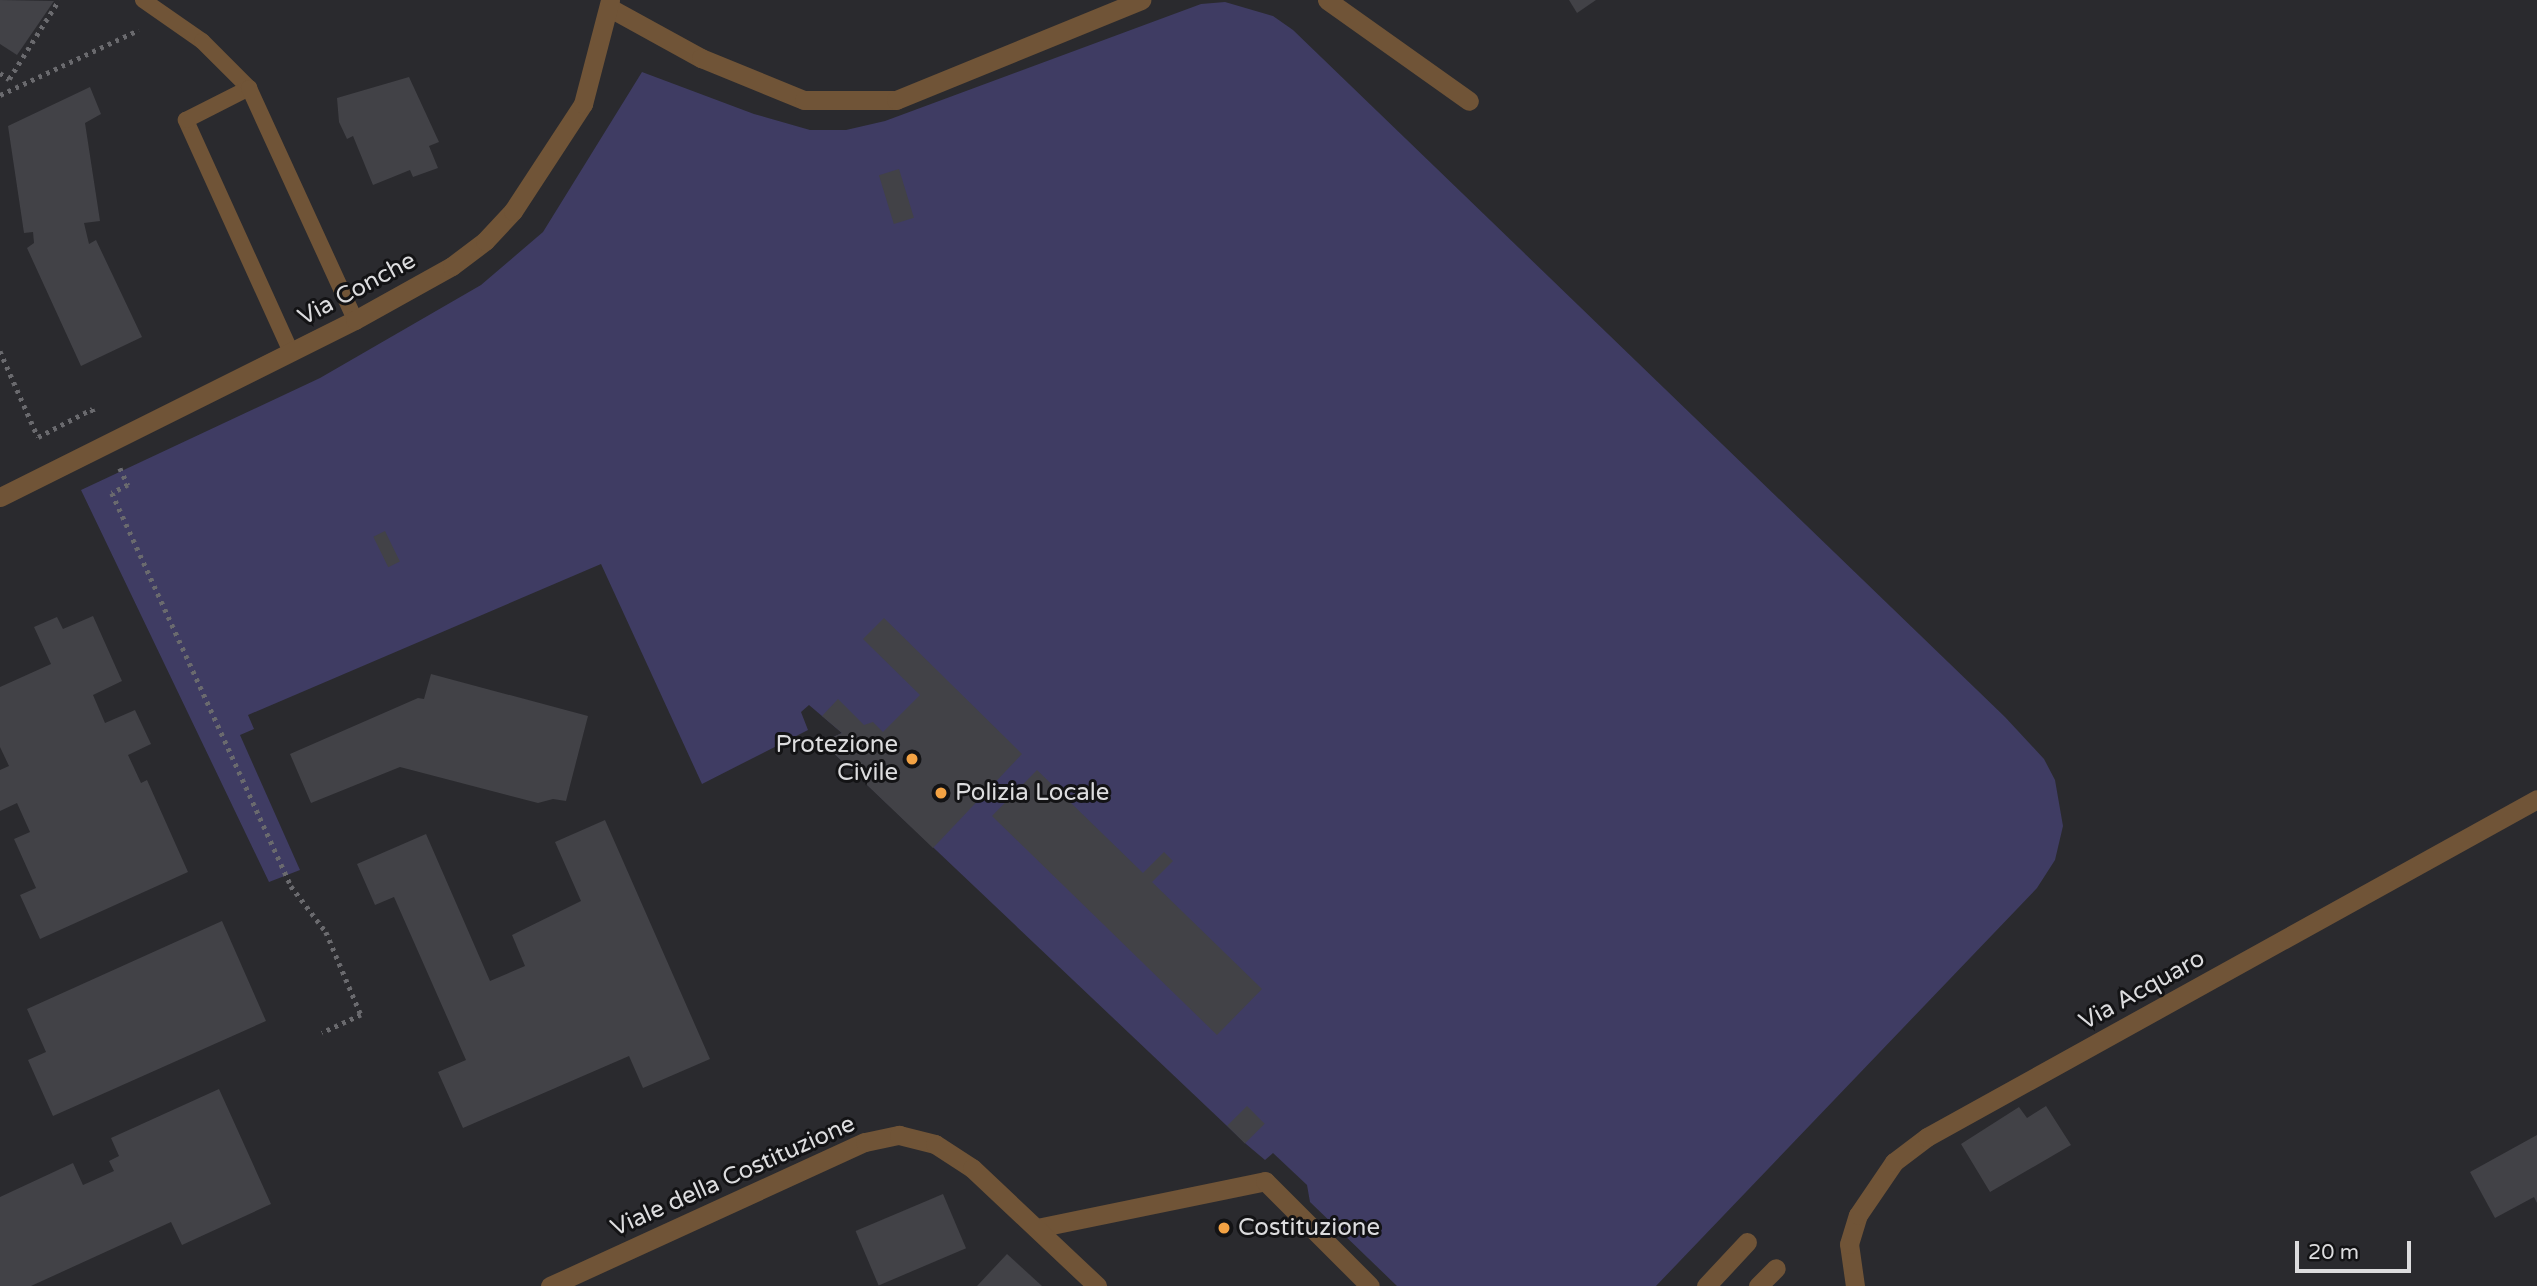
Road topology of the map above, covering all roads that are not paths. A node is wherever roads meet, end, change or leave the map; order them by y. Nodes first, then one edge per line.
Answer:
1 (143, 0) edge
2 (1141, 0) edge
3 (1326, 0) edge
4 (610, 4) edge
5 (249, 88) junction
6 (1469, 101) dead end
7 (355, 320) junction
8 (291, 352) junction
9 (0, 497) edge
10 (2537, 799) edge
11 (1037, 1228) junction
12 (1747, 1242) dead end
13 (1776, 1268) dead end
14 (550, 1286) edge
15 (1097, 1286) edge
16 (1370, 1286) edge
17 (1706, 1286) edge
18 (1758, 1286) edge
19 (1855, 1286) edge

1 - 5 lane
2 - 4 street
3 - 6 street
4 - 7 street, Via Conche
5 - 7 lane
5 - 8 lane
7 - 8 street, Via Conche
8 - 9 street, Via Conche
10 - 19 street, Via Acquaro
11 - 14 street, Viale della Costituzione
11 - 15 street, Viale della Costituzione
11 - 16 street
12 - 17 street
13 - 18 street

